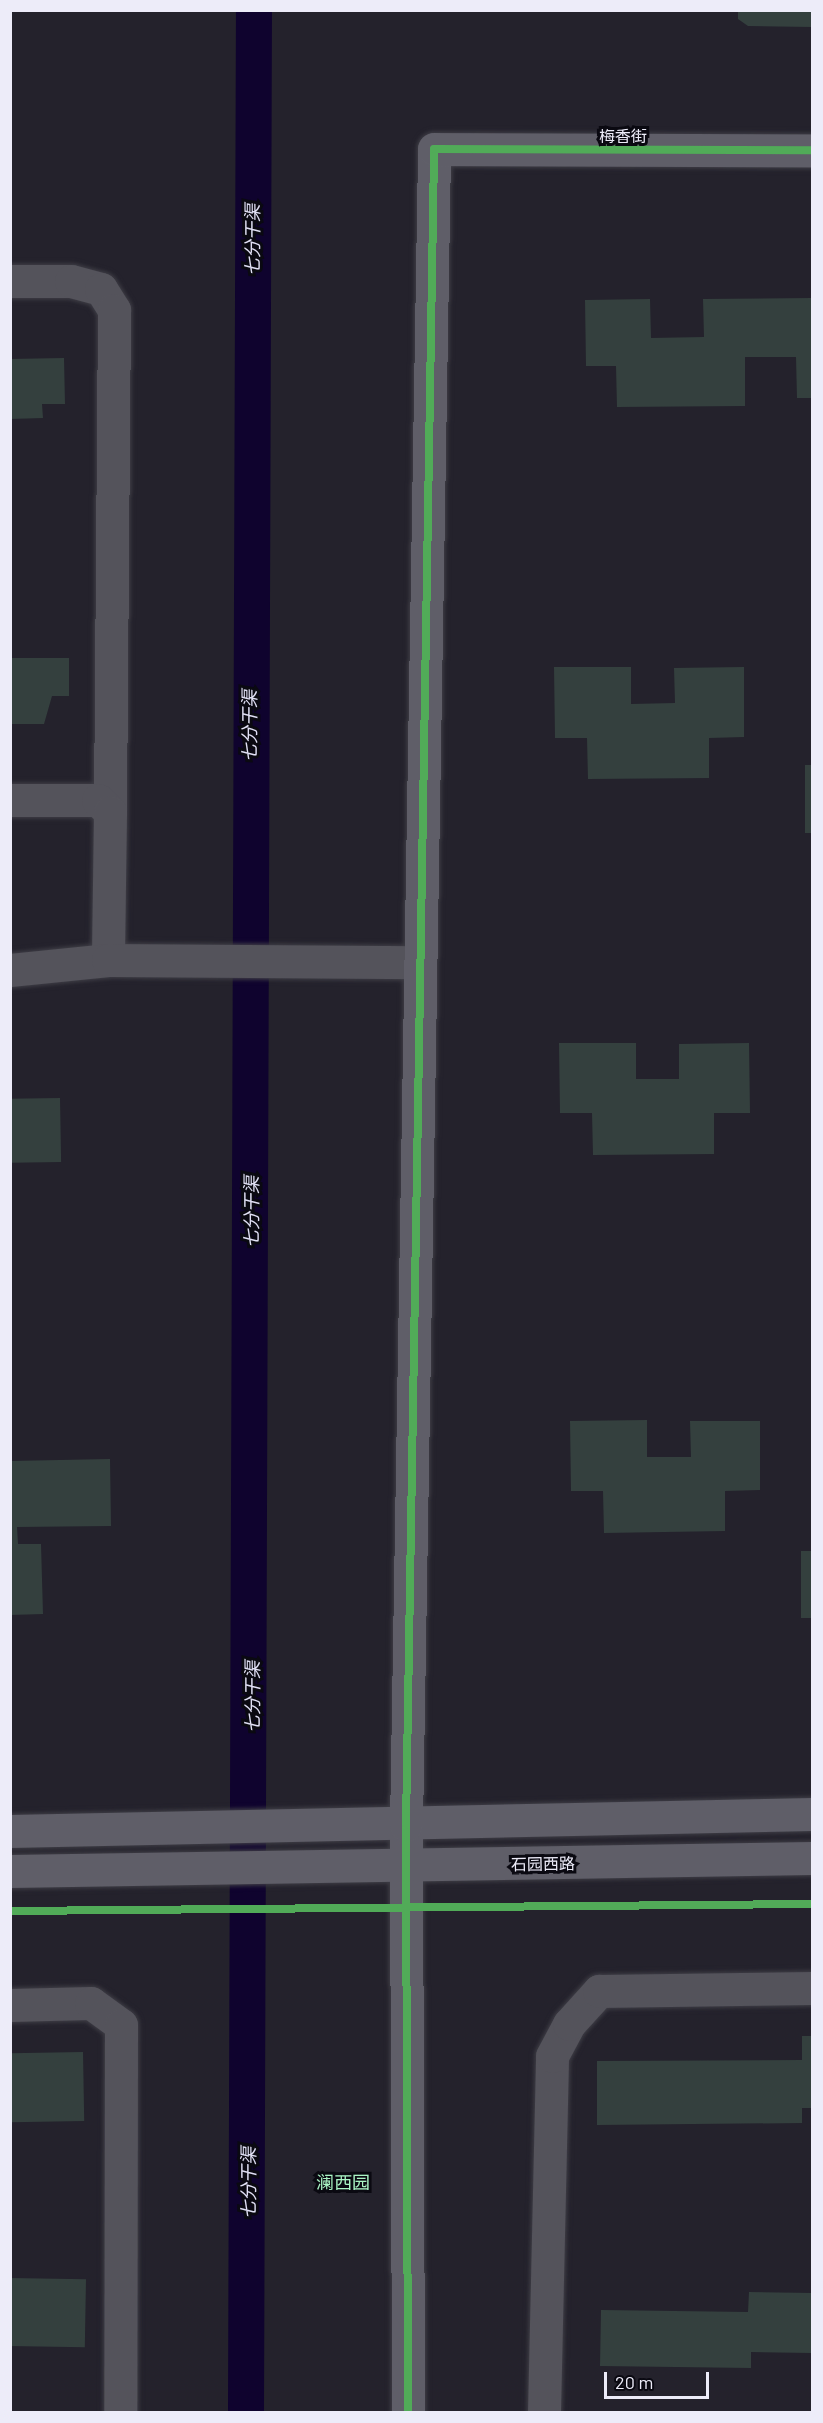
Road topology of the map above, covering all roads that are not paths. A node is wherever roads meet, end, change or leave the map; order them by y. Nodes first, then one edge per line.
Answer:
1 (813, 150) edge
2 (10, 281) edge
3 (10, 800) edge
4 (110, 812) junction
5 (108, 960) junction
6 (420, 962) junction
7 (10, 970) edge
8 (813, 1814) edge
9 (406, 1825) junction
10 (10, 1831) edge
11 (813, 1858) edge
12 (408, 1868) junction
13 (10, 1871) edge
14 (813, 1988) edge
15 (10, 2005) edge
16 (120, 2412) edge
17 (408, 2412) edge
18 (544, 2412) edge

1 - 6 street, 梅香街
2 - 4 street
3 - 4 street
4 - 5 street
5 - 6 street
5 - 7 street
6 - 9 street
8 - 9 street
9 - 10 street
9 - 12 street
11 - 12 street, 石园西路
12 - 13 street, 石园西路
12 - 17 street
14 - 18 street
15 - 16 street

